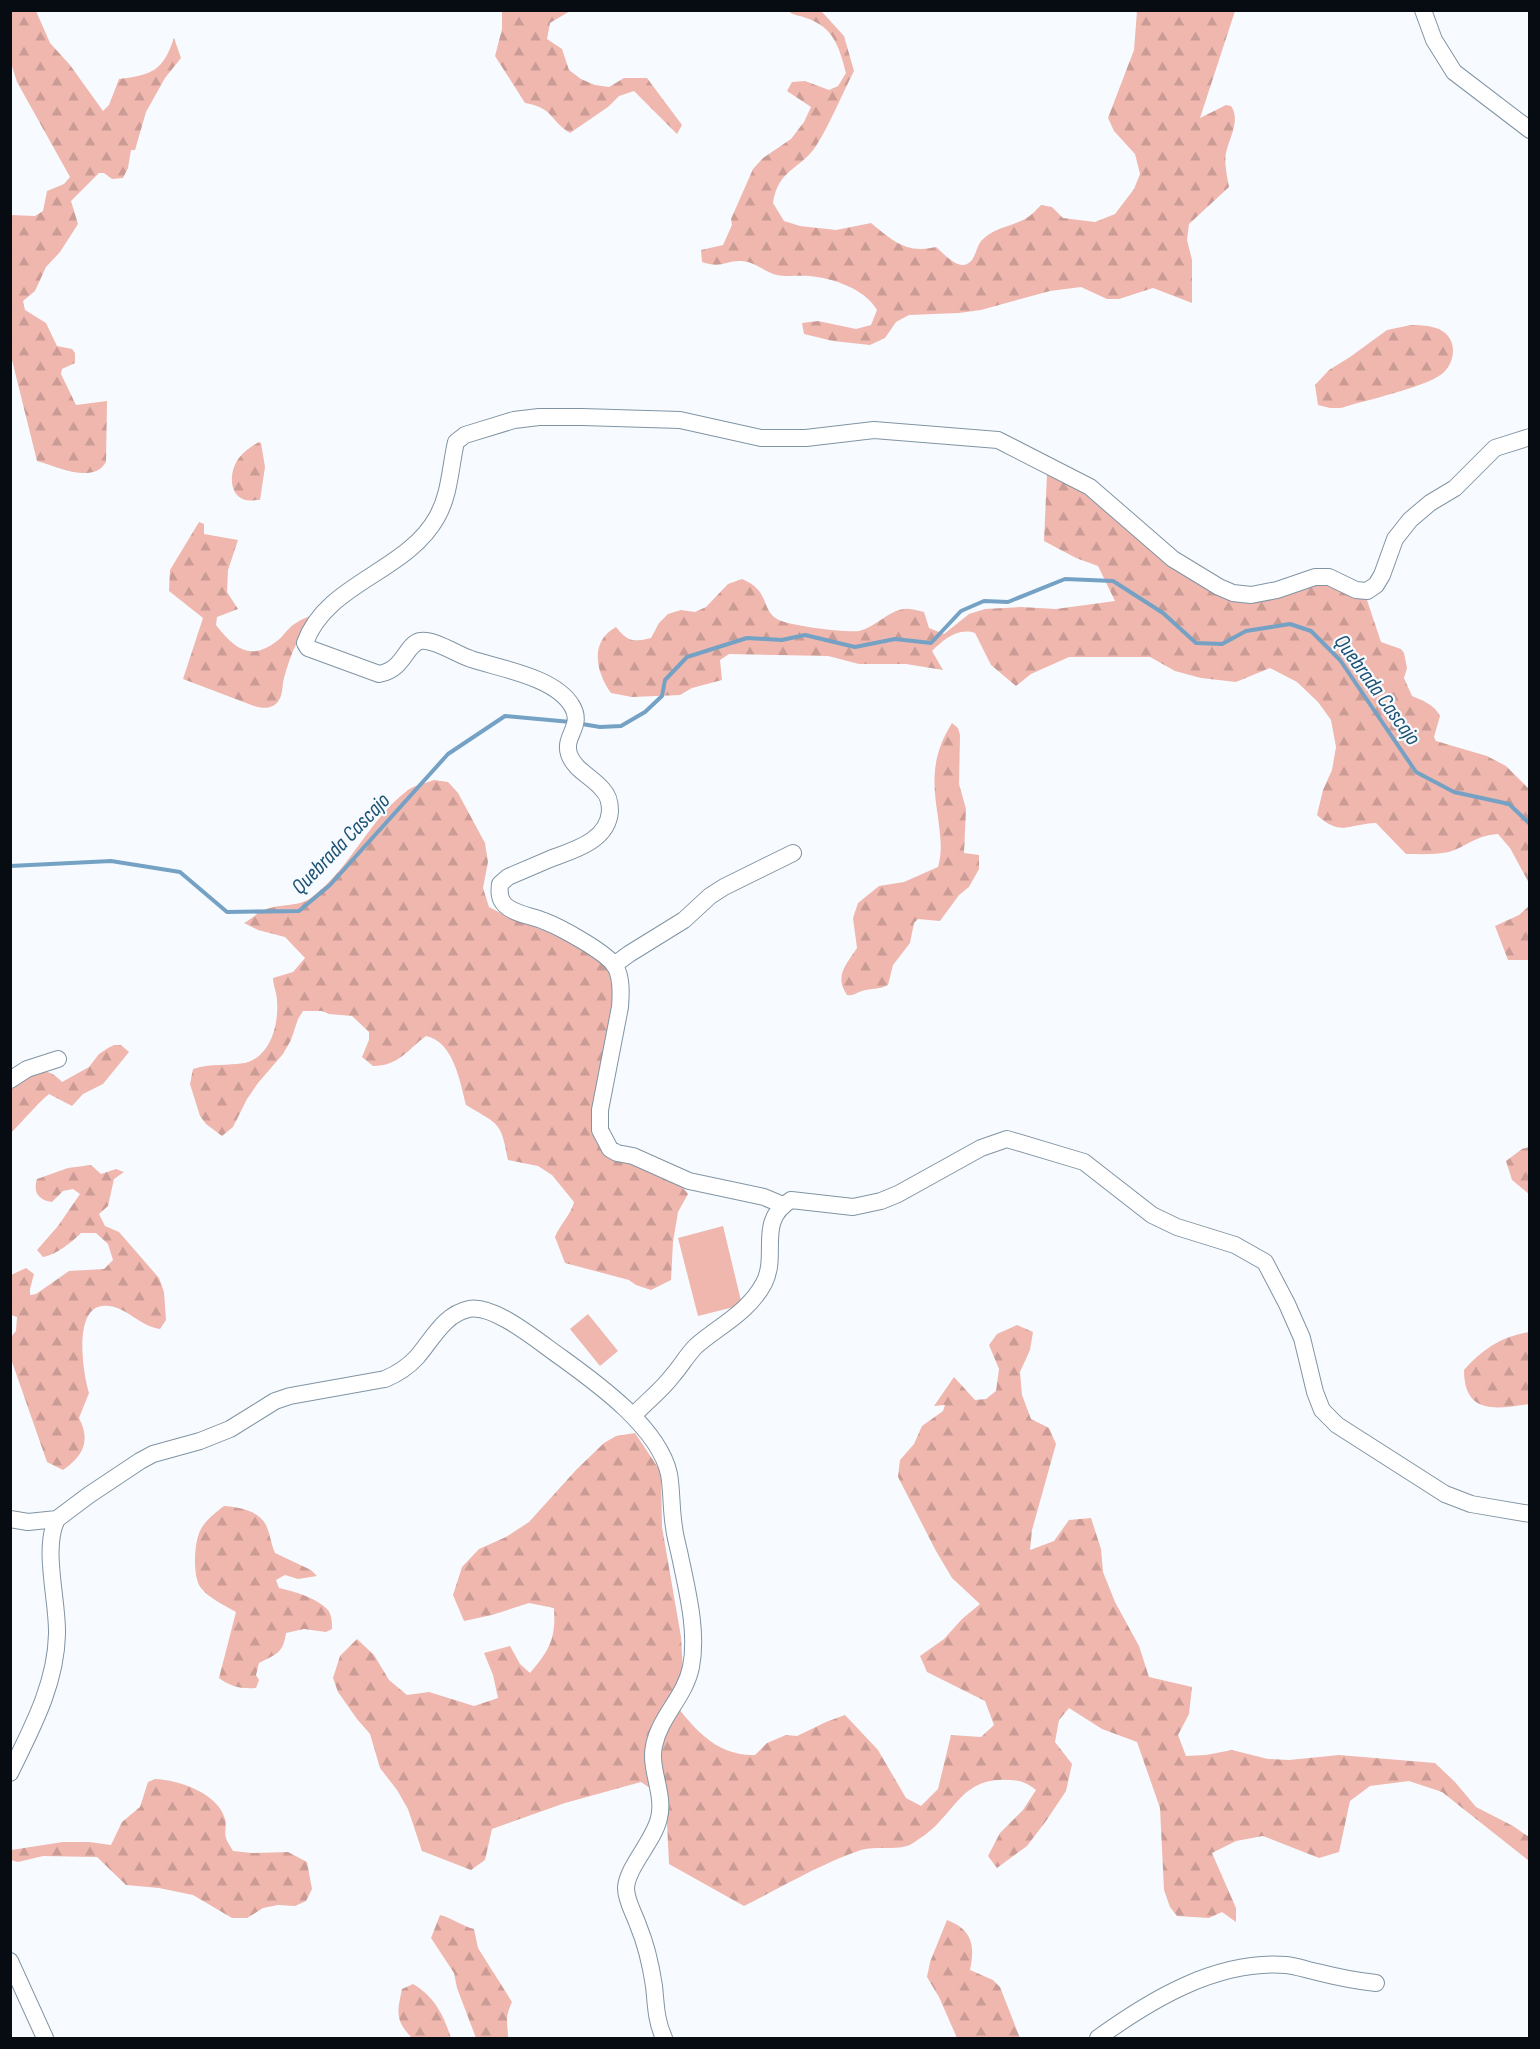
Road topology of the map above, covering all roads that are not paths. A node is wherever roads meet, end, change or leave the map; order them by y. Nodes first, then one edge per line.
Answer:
1 (1424, 10) edge
2 (1530, 130) edge
3 (1530, 437) edge
4 (793, 853) dead end
5 (615, 965) junction
6 (58, 1059) dead end
7 (10, 1080) edge
8 (783, 1205) junction
9 (634, 1414) junction
10 (1530, 1514) edge
11 (10, 1519) edge
12 (57, 1519) junction
13 (10, 1773) edge
14 (10, 1961) edge
15 (1376, 1983) dead end
16 (45, 2038) edge
17 (664, 2038) edge
18 (1098, 2038) edge

1 - 2 street
3 - 5 street
4 - 5 street
5 - 8 street
6 - 7 street
8 - 9 street
8 - 10 street
9 - 12 street
9 - 17 street
11 - 12 street
12 - 13 street
14 - 16 street
15 - 18 street

